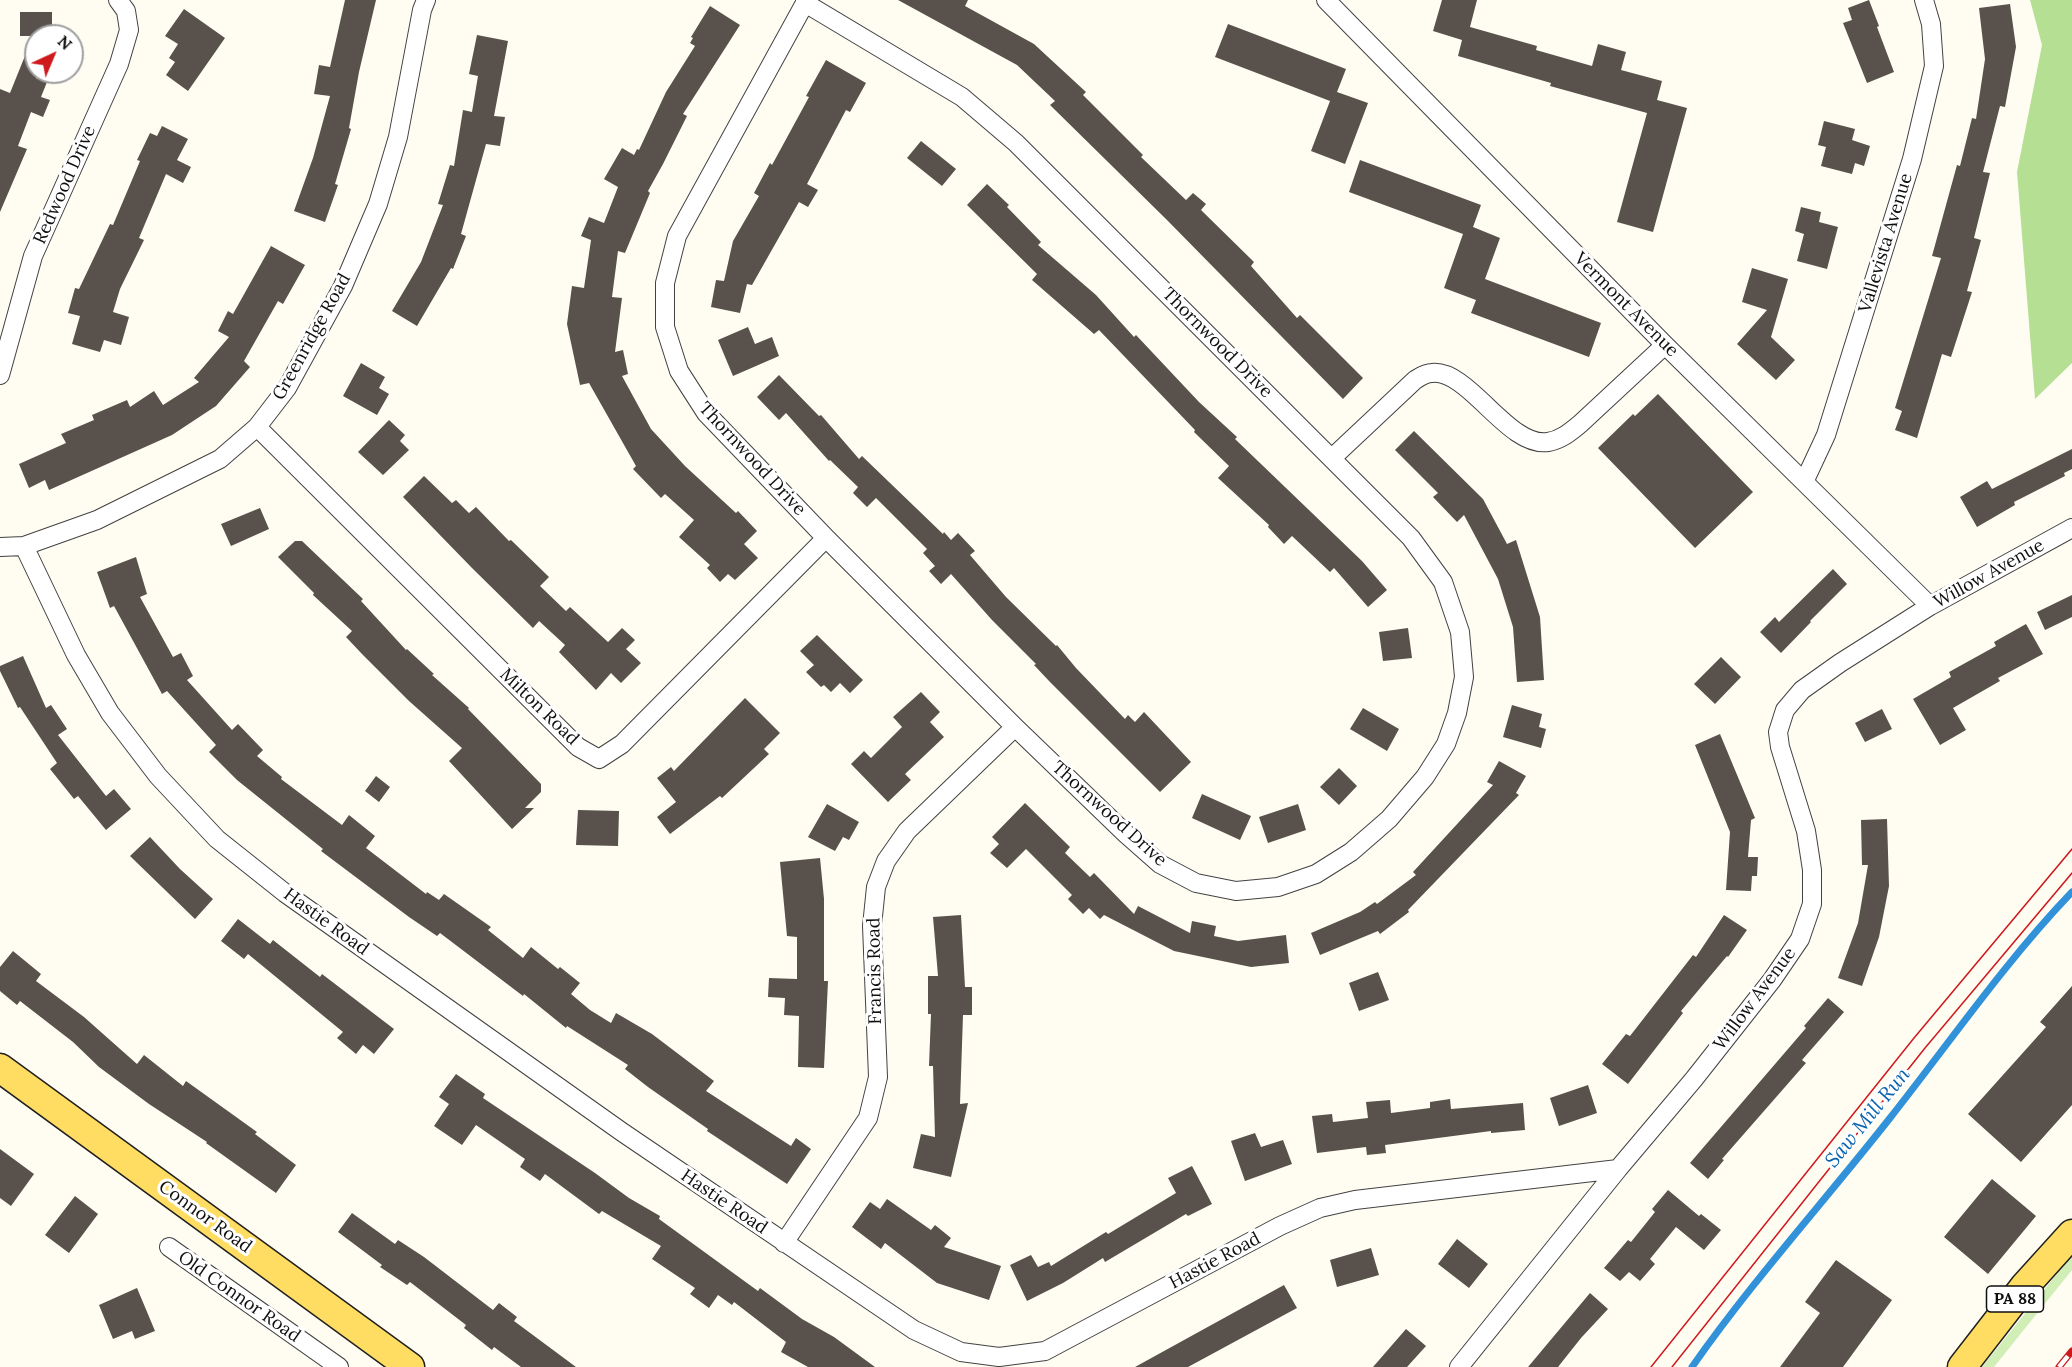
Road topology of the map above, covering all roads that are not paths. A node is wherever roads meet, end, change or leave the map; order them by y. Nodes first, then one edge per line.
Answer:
1 (118, 0) edge
2 (426, 0) edge
3 (1326, 0) edge
4 (1924, 0) edge
5 (805, 2) edge
6 (1665, 345) junction
7 (0, 375) edge
8 (257, 428) junction
9 (1332, 458) junction
10 (1805, 480) junction
11 (2072, 528) edge
12 (826, 538) junction
13 (24, 546) junction
14 (0, 547) edge
15 (1930, 606) junction
16 (1015, 727) junction
17 (0, 1068) edge
18 (1618, 1169) junction
19 (2072, 1234) edge
20 (784, 1243) junction
21 (169, 1247) dead end
22 (339, 1367) edge
23 (410, 1367) edge
24 (1459, 1367) edge
25 (1962, 1367) edge

1 - 7 street, Redwood Drive
2 - 8 street, Greenridge Road
3 - 6 street, Vermont Avenue
4 - 10 street, Vallevista Avenue
5 - 9 street, Thornwood Drive
5 - 12 street, Thornwood Drive
6 - 9 street
6 - 10 street, Vermont Avenue
8 - 12 street, Milton Road
8 - 13 street, Greenridge Road
9 - 16 street, Thornwood Drive
10 - 15 street, Vermont Avenue
11 - 15 street, Willow Avenue
12 - 16 street, Thornwood Drive
13 - 14 street, Greenridge Road
13 - 20 street, Hastie Road
15 - 18 street, Willow Avenue
16 - 20 street, Francis Road
17 - 23 main road, Connor Road
18 - 20 street, Hastie Road
18 - 24 street, Willow Avenue
19 - 25 main road, PA 88
21 - 22 street, Old Connor Road

